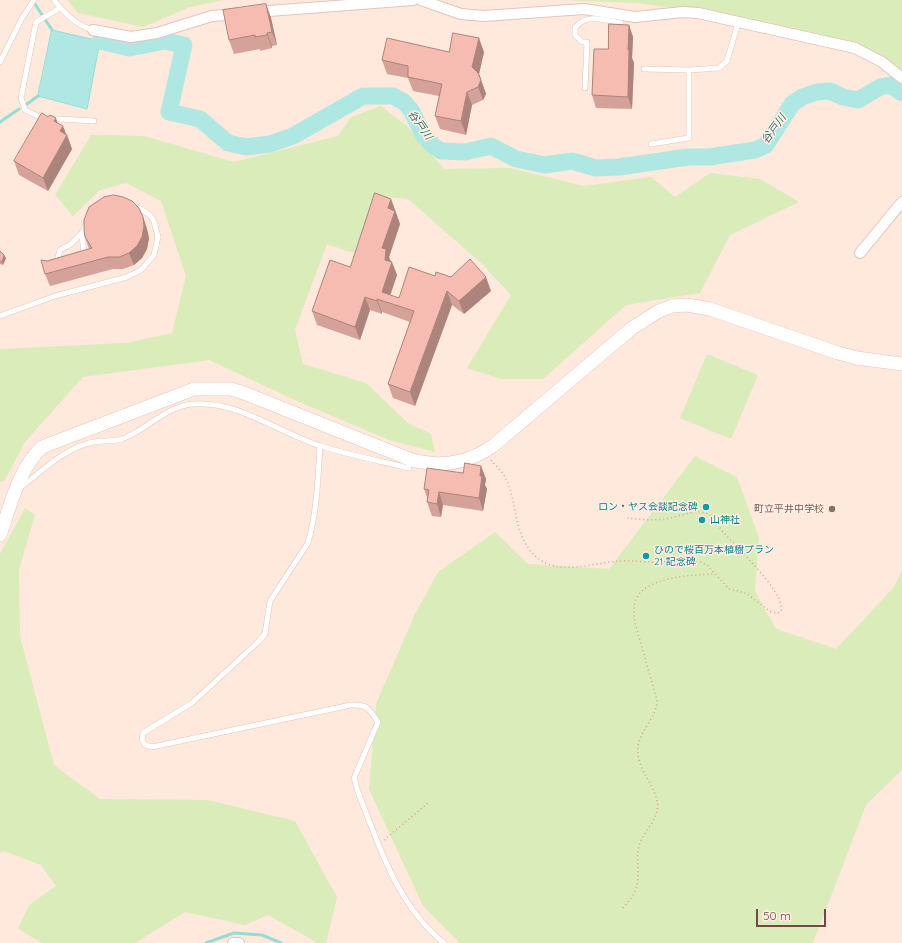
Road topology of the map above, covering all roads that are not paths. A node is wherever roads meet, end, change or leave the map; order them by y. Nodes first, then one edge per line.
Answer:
1 (34, 0) edge
2 (54, 0) edge
3 (413, 0) edge
4 (421, 0) edge
5 (60, 8) junction
6 (635, 17) junction
7 (621, 23) joint
8 (738, 24) junction
9 (93, 30) joint
10 (0, 62) edge
11 (644, 69) dead end
12 (689, 70) junction
13 (902, 78) edge
14 (585, 88) dead end
15 (94, 121) dead end
16 (651, 144) dead end
17 (122, 202) edge
18 (902, 202) edge
19 (89, 218) edge
20 (82, 233) junction
21 (860, 254) dead end
22 (78, 259) edge
23 (65, 263) edge
24 (0, 316) edge
25 (902, 364) edge
26 (320, 446) junction
27 (409, 468) dead end
28 (16, 490) junction
29 (0, 535) edge
30 (233, 943) edge
31 (239, 943) edge
32 (444, 943) edge

1 - 10 lane
2 - 5 lane
3 - 9 street
4 - 6 street
5 - 9 lane
5 - 15 lane
6 - 7 street
6 - 8 street
7 - 14 lane
8 - 12 lane
8 - 13 street
11 - 12 lane
12 - 16 lane
17 - 24 lane
18 - 21 street
19 - 20 lane
20 - 22 lane
20 - 23 lane
25 - 28 street
26 - 27 lane
26 - 28 lane
26 - 32 lane
28 - 29 street
30 - 31 street

